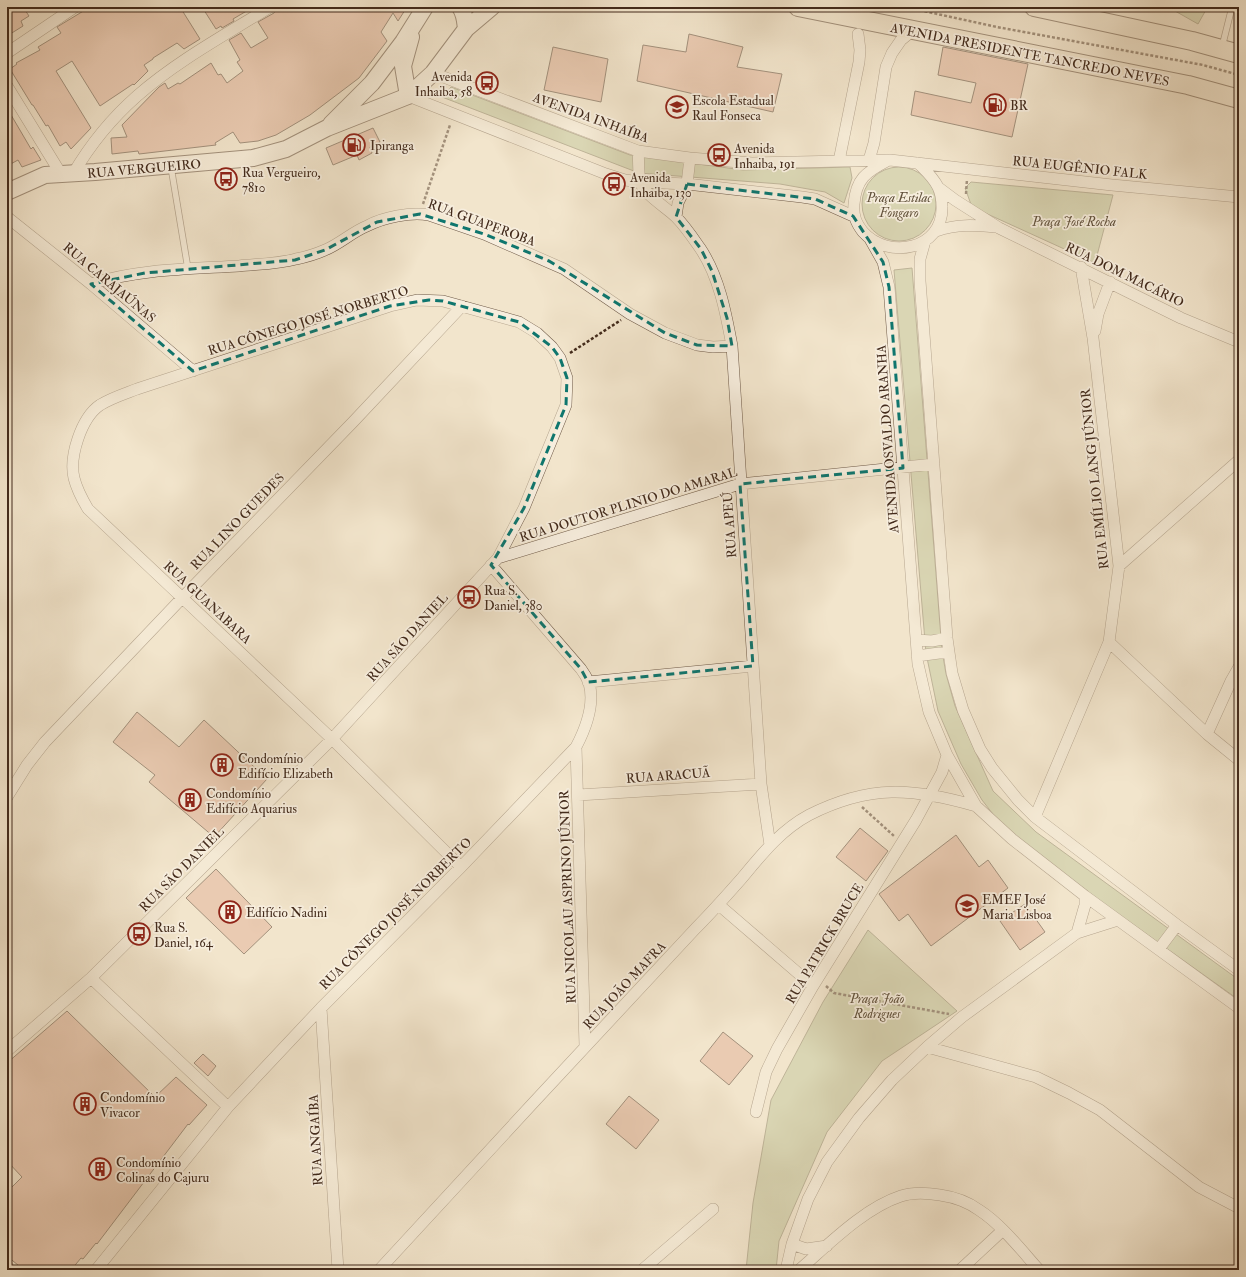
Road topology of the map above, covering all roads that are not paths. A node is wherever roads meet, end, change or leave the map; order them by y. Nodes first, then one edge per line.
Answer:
1 (76, 7) edge
2 (270, 7) edge
3 (460, 7) edge
4 (492, 7) edge
5 (798, 7) edge
6 (1034, 7) edge
7 (1232, 7) edge
8 (421, 12) edge
9 (466, 29) junction
10 (912, 31) junction
11 (858, 34) dead end
12 (1221, 49) junction
13 (7, 53) edge
14 (1239, 54) edge
15 (433, 73) junction
16 (7, 86) edge
17 (408, 96) junction
18 (1239, 99) edge
19 (327, 128) junction
20 (638, 150) junction
21 (690, 158) junction
22 (869, 160) junction
23 (890, 160) junction
24 (839, 161) junction
25 (918, 163) junction
26 (170, 166) junction
27 (67, 174) junction
28 (640, 182) junction
29 (687, 184) junction
30 (939, 188) junction
31 (7, 192) edge
32 (1239, 197) edge
33 (853, 216) junction
34 (7, 217) edge
35 (676, 217) junction
36 (999, 228) junction
37 (936, 231) junction
38 (870, 239) junction
39 (925, 241) junction
40 (1081, 267) junction
41 (188, 270) junction
42 (1110, 282) junction
43 (91, 284) junction
44 (462, 306) junction
45 (1093, 338) junction
46 (1239, 342) edge
47 (732, 346) junction
48 (193, 371) junction
49 (1239, 460) edge
50 (934, 464) junction
51 (903, 468) junction
52 (740, 484) junction
53 (495, 561) junction
54 (1119, 566) junction
55 (183, 597) junction
56 (947, 638) junction
57 (916, 640) junction
58 (1109, 642) junction
59 (949, 653) junction
60 (918, 656) junction
61 (753, 666) junction
62 (1239, 668) edge
63 (588, 682) junction
64 (1208, 734) junction
65 (332, 739) junction
66 (576, 747) junction
67 (947, 755) junction
68 (1239, 760) edge
69 (761, 784) junction
70 (929, 794) junction
71 (578, 795) junction
72 (7, 797) edge
73 (976, 806) junction
74 (1035, 817) junction
75 (770, 845) junction
76 (461, 867) junction
77 (1085, 896) junction
78 (719, 905) junction
79 (1118, 920) junction
80 (1177, 925) junction
81 (1076, 933) junction
82 (1159, 949) junction
83 (1239, 970) edge
84 (91, 978) junction
85 (816, 983) junction
86 (321, 1008) junction
87 (1239, 1008) edge
88 (585, 1046) junction
89 (927, 1046) junction
90 (7, 1051) edge
91 (228, 1107) junction
92 (756, 1112) dead end
93 (1239, 1208) edge
94 (713, 1209) dead end
95 (1002, 1230) junction
96 (792, 1244) junction
97 (827, 1246) junction
98 (96, 1270) edge
99 (338, 1270) edge
100 (379, 1270) edge
101 (642, 1270) edge
102 (786, 1270) edge
103 (799, 1270) edge
104 (960, 1270) edge
105 (1039, 1270) edge

1 - 13 street
2 - 27 street
3 - 9 main road
4 - 9 main road, RUA VERGUEIRO
5 - 10 highway, AVENIDA PRESIDENTE TANCREDO NEVES
6 - 12 highway
7 - 12 lane
8 - 17 main road
8 - 19 main road, RUA VERGUEIRO
9 - 15 main road, RUA VERGUEIRO
10 - 18 highway, AVENIDA PRESIDENTE TANCREDO NEVES
10 - 22 street
11 - 24 street
12 - 14 highway
15 - 17 main road, RUA VERGUEIRO
15 - 20 street, AVENIDA INHAÍBA
16 - 27 street
17 - 19 main road, RUA VERGUEIRO
17 - 28 street
19 - 26 main road, RUA VERGUEIRO
20 - 21 street, AVENIDA INHAÍBA
20 - 28 street
21 - 24 street, AVENIDA INHAÍBA
21 - 29 street
22 - 23 street, AVENIDA INHAÍBA
22 - 24 street, AVENIDA INHAÍBA
23 - 25 street
23 - 33 street
25 - 30 street
25 - 32 street, RUA EUGÊNIO FALK
26 - 27 main road, RUA VERGUEIRO
26 - 41 lane
27 - 31 main road, RUA VERGUEIRO
28 - 29 street
28 - 35 street, RUA APEÚ
29 - 33 street
29 - 35 street
30 - 36 street, RUA DOM MACÁRIO
30 - 37 street
33 - 38 street
34 - 43 street, RUA CARAJAÚNAS
35 - 47 street, RUA APEÚ
36 - 37 street, RUA DOM MACÁRIO
36 - 40 street, RUA DOM MACÁRIO
37 - 39 street
38 - 39 street
38 - 51 street, AVENIDA OSVALDO ARANHA
39 - 50 street
40 - 42 street, RUA DOM MACÁRIO
40 - 45 street, RUA EMÍLIO LANG JÚNIOR
41 - 43 street, RUA GUAPEROBA
41 - 47 street, RUA GUAPEROBA
42 - 45 street, RUA EMÍLIO LANG JÚNIOR
42 - 46 street, RUA DOM MACÁRIO
43 - 48 street, RUA CARAJAÚNAS
44 - 48 street, RUA CÔNEGO JOSÉ NORBERTO
44 - 53 street, RUA CÔNEGO JOSÉ NORBERTO
44 - 55 street, RUA LINO GUEDES
45 - 54 street, RUA EMÍLIO LANG JÚNIOR
47 - 52 street, RUA APEÚ
48 - 55 street, RUA GUANABARA
49 - 54 street
50 - 51 street, RUA DOUTOR PLINIO DO AMARAL
50 - 56 street
51 - 52 street, RUA DOUTOR PLINIO DO AMARAL
51 - 57 street, AVENIDA OSVALDO ARANHA
52 - 53 street, RUA DOUTOR PLINIO DO AMARAL
52 - 61 street, RUA APEÚ
53 - 63 street, RUA CÔNEGO JOSÉ NORBERTO
53 - 65 street, RUA SÃO DANIEL
54 - 58 street, RUA EMÍLIO LANG JÚNIOR
55 - 65 street, RUA GUANABARA
55 - 72 street, RUA LINO GUEDES
56 - 57 street
56 - 59 street
57 - 60 street, AVENIDA OSVALDO ARANHA
58 - 64 street
58 - 74 street, RUA EMÍLIO LANG JÚNIOR
59 - 60 street
59 - 74 street
60 - 67 street, AVENIDA OSVALDO ARANHA
61 - 63 street
61 - 69 street, RUA APEÚ
62 - 64 street
63 - 66 street, RUA CÔNEGO JOSÉ NORBERTO
64 - 68 street
65 - 76 street, RUA GUANABARA
65 - 84 street, RUA SÃO DANIEL
66 - 71 street, RUA NICOLAU ASPRINO JÚNIOR
66 - 76 street, RUA CÔNEGO JOSÉ NORBERTO
67 - 70 street
67 - 73 street, AVENIDA OSVALDO ARANHA
69 - 71 street, RUA ARACUÃ
69 - 75 street, RUA APEÚ
70 - 73 street, RUA JOÃO MAFRA
70 - 75 street, RUA JOÃO MAFRA
70 - 85 street, RUA PATRICK BRUCE
71 - 88 street, RUA NICOLAU ASPRINO JÚNIOR
73 - 77 street
74 - 80 street
75 - 78 street, RUA JOÃO MAFRA
76 - 86 street, RUA CÔNEGO JOSÉ NORBERTO
77 - 79 street
77 - 81 street
78 - 85 street
78 - 88 street, RUA JOÃO MAFRA
79 - 81 street
79 - 82 street
80 - 82 street
80 - 83 street
81 - 89 street
82 - 87 street
84 - 90 street, RUA SÃO DANIEL
84 - 91 street
85 - 92 street, RUA PATRICK BRUCE
86 - 91 street, RUA CÔNEGO JOSÉ NORBERTO
86 - 99 street, RUA ANGAÍBA
88 - 100 street, RUA JOÃO MAFRA
89 - 93 street
89 - 96 street
91 - 98 street, RUA CÔNEGO JOSÉ NORBERTO
94 - 101 street
95 - 97 street
95 - 104 street
95 - 105 street
96 - 97 street
96 - 102 street
97 - 103 street

